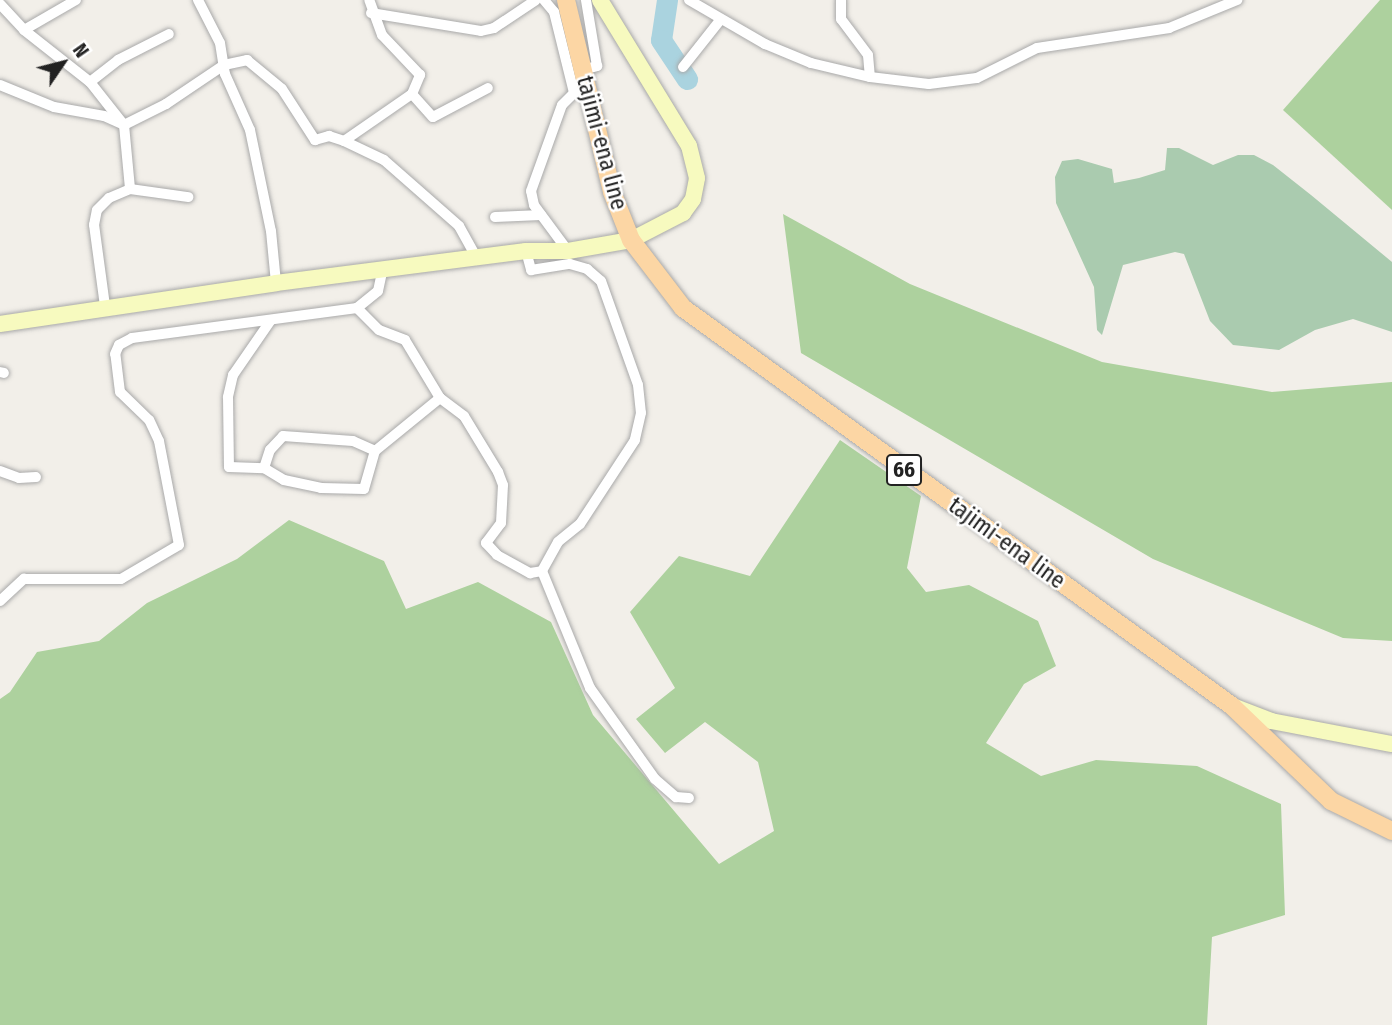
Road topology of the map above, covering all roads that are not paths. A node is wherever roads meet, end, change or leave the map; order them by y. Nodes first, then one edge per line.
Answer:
1 (76, 0) edge
2 (198, 0) edge
3 (369, 0) edge
4 (536, 0) edge
5 (544, 0) edge
6 (566, 0) edge
7 (586, 0) edge
8 (600, 0) edge
9 (689, 0) edge
10 (841, 0) edge
11 (1237, 0) edge
12 (0, 4) edge
13 (371, 13) junction
14 (721, 19) junction
15 (24, 30) junction
16 (169, 34) dead end
17 (224, 65) junction
18 (682, 67) dead end
19 (583, 70) junction
20 (870, 77) junction
21 (90, 82) junction
22 (0, 85) edge
23 (488, 88) dead end
24 (581, 92) junction
25 (412, 94) junction
26 (124, 125) junction
27 (344, 141) junction
28 (130, 189) junction
29 (188, 197) dead end
30 (541, 215) junction
31 (495, 217) dead end
32 (631, 240) junction
33 (527, 251) junction
34 (568, 251) junction
35 (477, 258) junction
36 (382, 272) junction
37 (276, 283) junction
38 (105, 306) junction
39 (357, 309) junction
40 (271, 320) junction
41 (0, 324) edge
42 (440, 398) junction
43 (375, 451) junction
44 (264, 468) junction
45 (0, 471) edge
46 (36, 477) dead end
47 (542, 571) junction
48 (0, 601) edge
49 (1233, 706) junction
50 (1298, 726) junction
51 (1392, 744) edge
52 (1285, 759) junction
53 (690, 798) dead end
54 (1392, 831) edge

1 - 15 street
2 - 17 street
3 - 13 street
4 - 13 street
5 - 24 street
6 - 19 main road, tajimi-ena line / 66
7 - 19 street
8 - 32 street
9 - 14 street
10 - 20 street
11 - 20 street
12 - 15 street
13 - 25 street
14 - 18 street
14 - 20 street
15 - 21 street
16 - 21 street
17 - 26 street
17 - 27 street
17 - 37 street
19 - 24 main road, tajimi-ena line / 66
21 - 26 street
22 - 26 street
23 - 25 street
24 - 30 street
24 - 32 main road, tajimi-ena line / 66
25 - 27 street
26 - 28 street
27 - 35 street
28 - 29 street
28 - 38 street
30 - 31 street
30 - 34 street
32 - 34 street
32 - 49 main road, tajimi-ena line / 66
33 - 34 street
33 - 35 street
33 - 47 street
35 - 36 street
36 - 37 street
36 - 39 street
37 - 38 street
38 - 41 street
39 - 40 street
39 - 42 street
40 - 44 street
40 - 48 street
42 - 43 street
42 - 47 street
43 - 44 street
43 - 44 street
45 - 46 street
47 - 53 street
49 - 50 street
49 - 52 main road, tajimi-ena line / 66
50 - 51 street
50 - 52 street
52 - 54 main road, tajimi-ena line / 66

